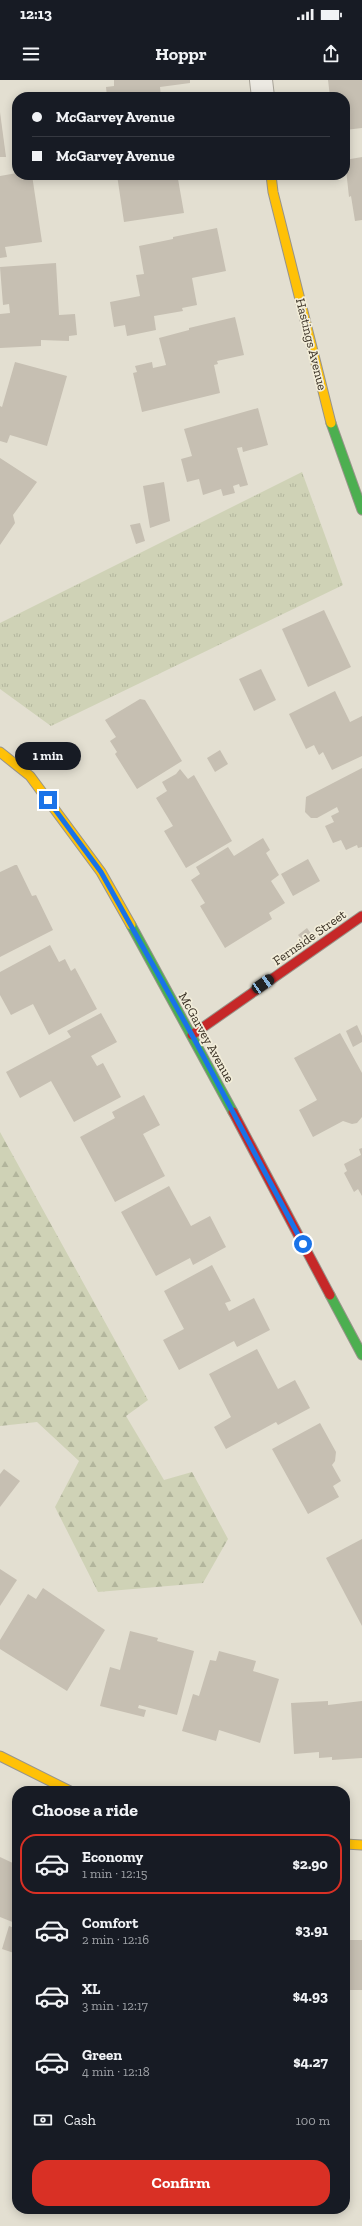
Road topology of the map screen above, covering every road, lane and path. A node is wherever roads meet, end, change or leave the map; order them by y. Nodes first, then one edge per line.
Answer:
1 (261, 80) edge
2 (262, 92) edge
3 (272, 180) edge
4 (362, 510) edge
5 (0, 752) edge
6 (362, 916) edge
7 (192, 1035) junction
8 (362, 1355) edge
9 (0, 1756) edge
10 (60, 1786) edge
11 (350, 1844) edge
12 (362, 1845) edge

1 - 2 street
3 - 4 street, Hastings Avenue
5 - 7 street, McGarvey Avenue
6 - 7 street, Fernside Street
7 - 8 street, McGarvey Avenue
9 - 10 street
11 - 12 street

